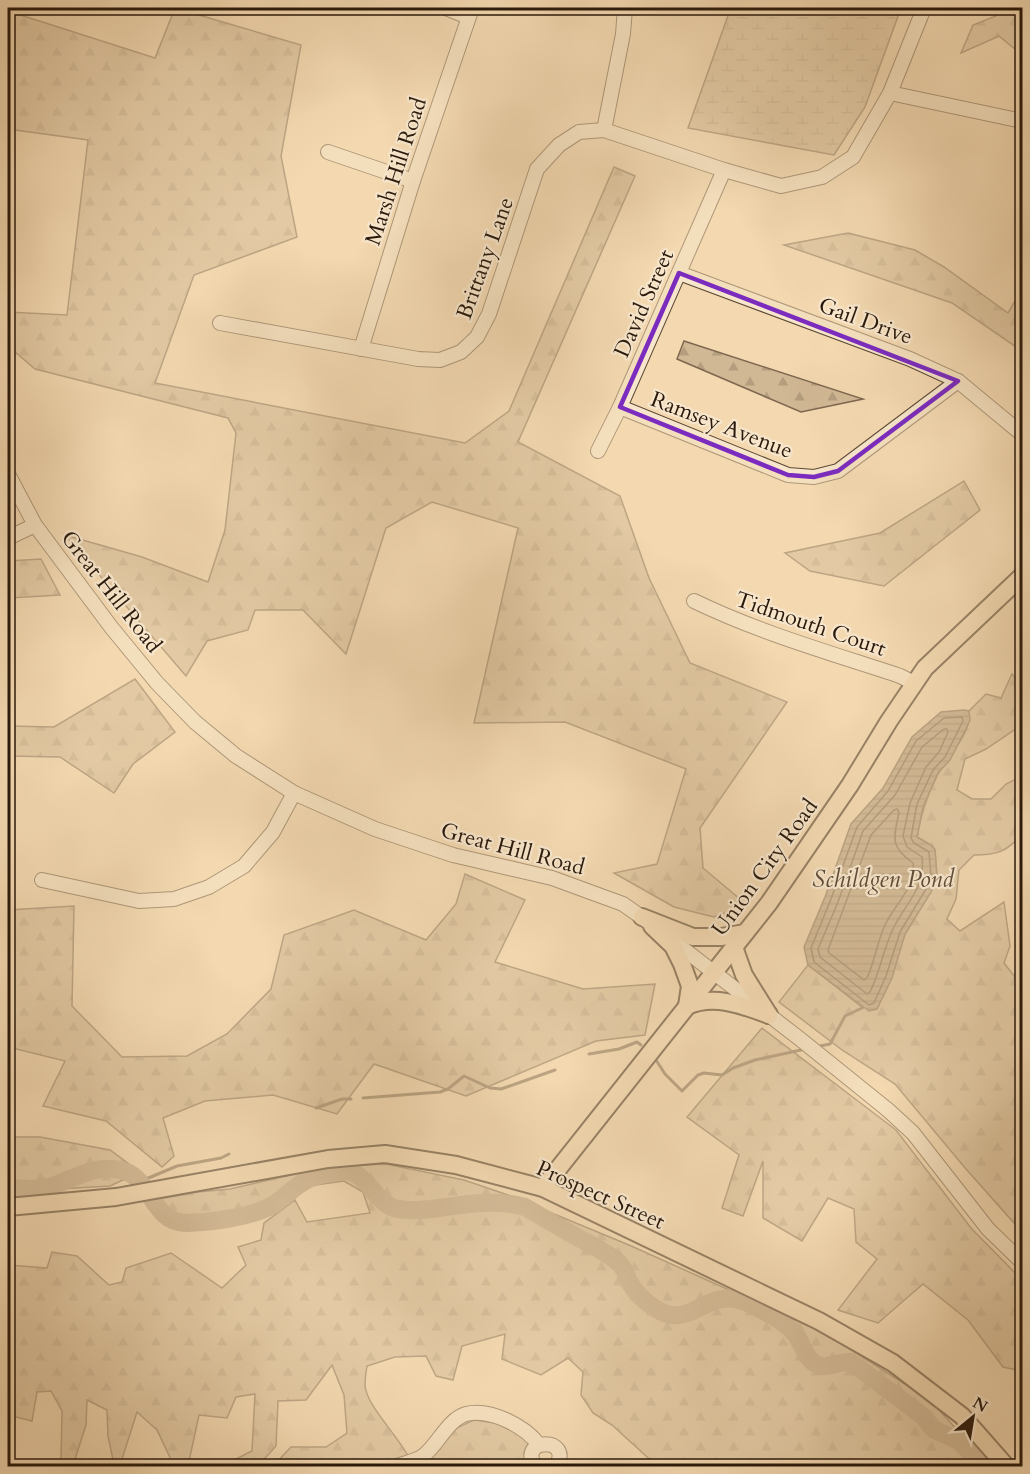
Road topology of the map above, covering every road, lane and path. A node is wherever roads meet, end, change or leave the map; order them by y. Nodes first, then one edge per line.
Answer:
1 (446, 8) edge
2 (625, 8) edge
3 (924, 8) edge
4 (470, 12) edge
5 (890, 93) junction
6 (1023, 121) edge
7 (604, 130) junction
8 (328, 152) dead end
9 (724, 170) junction
10 (413, 181) junction
11 (679, 273) junction
12 (220, 322) dead end
13 (361, 349) junction
14 (958, 381) junction
15 (620, 407) junction
16 (1023, 434) edge
17 (598, 451) dead end
18 (8, 474) edge
19 (35, 525) junction
20 (8, 538) edge
21 (1023, 576) edge
22 (694, 601) dead end
23 (914, 683) junction
24 (294, 793) junction
25 (42, 880) dead end
26 (642, 917) junction
27 (745, 933) junction
28 (734, 947) junction
29 (715, 971) junction
30 (687, 1006) junction
31 (769, 1015) junction
32 (543, 1188) junction
33 (8, 1207) edge
34 (1023, 1262) edge
35 (539, 1445) junction
36 (397, 1467) edge
37 (535, 1467) edge
38 (556, 1467) edge
39 (1006, 1467) edge

1 - 4 street
2 - 7 street
3 - 5 street, Brittany Lane
4 - 10 street, Marsh Hill Road
5 - 6 street
5 - 9 street, Brittany Lane
7 - 9 street, Brittany Lane
7 - 13 street, Brittany Lane
8 - 10 street
9 - 11 street, David Street
10 - 13 street, Marsh Hill Road
11 - 14 street, Gail Drive
11 - 15 street, David Street
12 - 13 street, Brittany Lane
14 - 15 street, Ramsey Avenue
14 - 16 street, Gail Drive
15 - 17 street, David Street
18 - 19 street, Great Hill Road
19 - 20 street
19 - 24 street, Great Hill Road
21 - 23 main road, Union City Road
22 - 23 street, Tidmouth Court
23 - 27 main road, Union City Road
24 - 25 street
24 - 26 street, Great Hill Road
26 - 27 main road
26 - 29 street, Great Hill Road
26 - 30 main road
27 - 28 main road, Union City Road
28 - 29 main road, Union City Road
28 - 31 main road
29 - 30 main road, Union City Road
29 - 31 street, Great Hill Road
30 - 31 main road
30 - 32 main road, Union City Road
31 - 34 street, Great Hill Road
32 - 33 main road, Prospect Street
32 - 39 main road, Prospect Street
35 - 36 street
35 - 37 street
35 - 38 street

